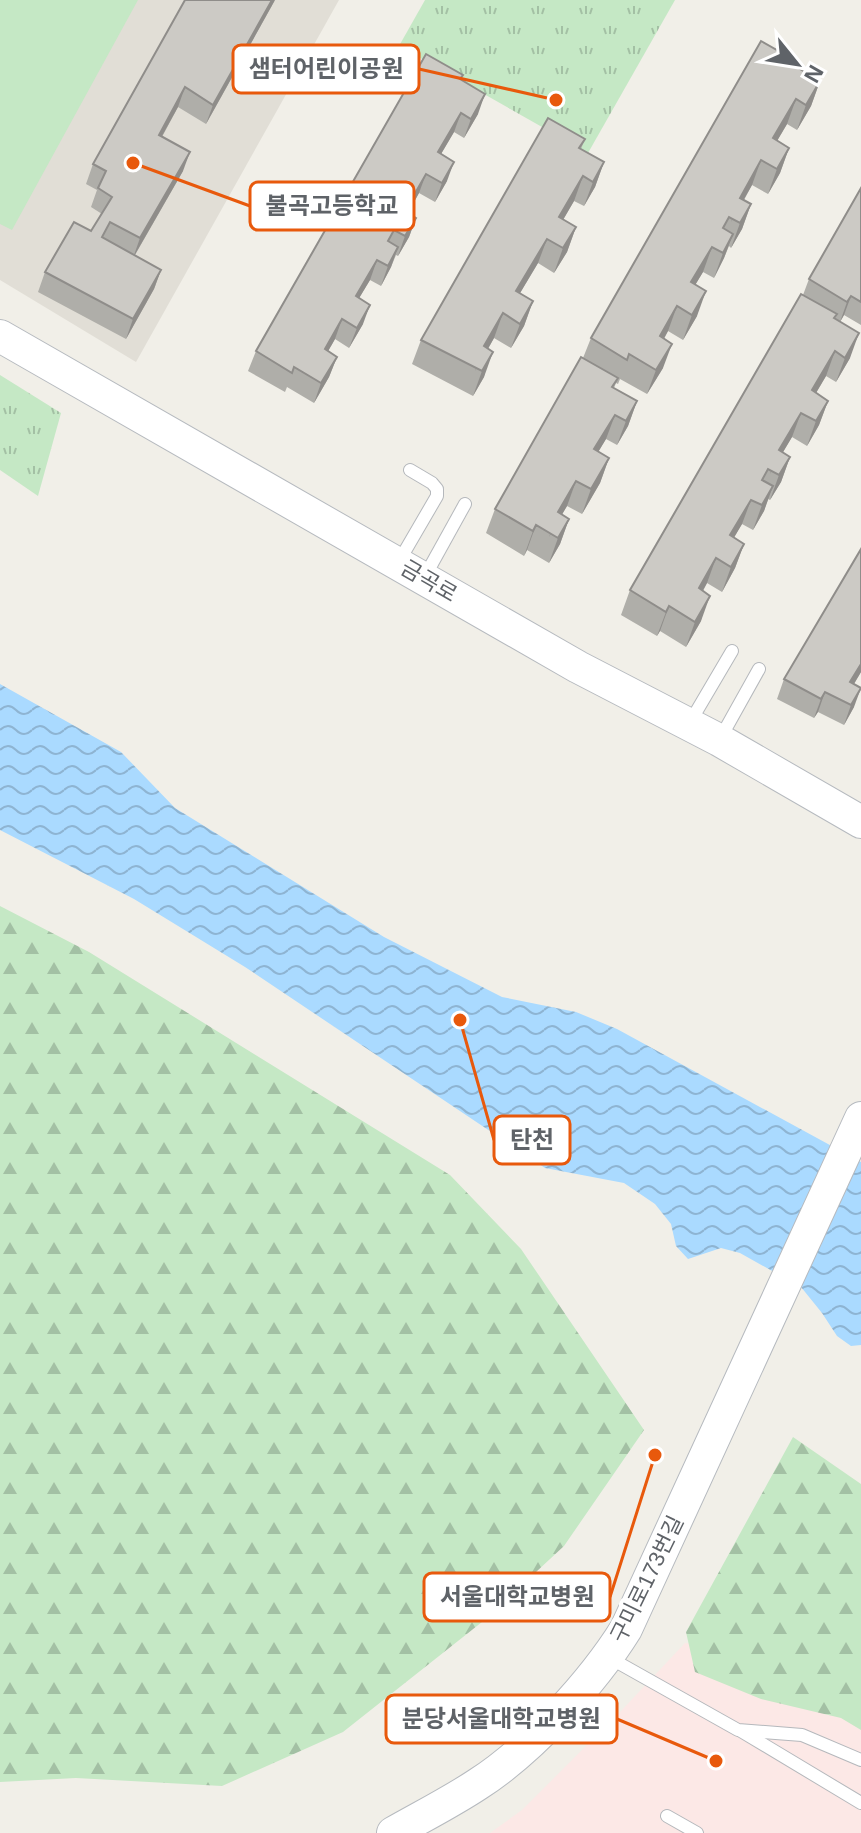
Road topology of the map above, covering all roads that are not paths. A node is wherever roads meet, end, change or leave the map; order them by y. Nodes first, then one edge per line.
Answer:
1 (0, 336) edge
2 (410, 470) dead end
3 (465, 504) dead end
4 (411, 570) junction
5 (732, 651) dead end
6 (759, 669) dead end
7 (689, 725) junction
8 (719, 740) junction
9 (861, 822) edge
10 (861, 1118) edge
11 (608, 1657) junction
12 (738, 1730) junction
13 (861, 1760) edge
14 (861, 1803) edge
15 (667, 1816) dead end
16 (393, 1833) edge
17 (697, 1833) edge

1 - 4 main road, 금곡로
2 - 4 lane
3 - 4 lane
4 - 7 main road, 금곡로
5 - 7 lane
6 - 8 lane
7 - 8 main road, 금곡로
8 - 9 main road, 금곡로
10 - 11 main road, 구미로173번길
11 - 12 lane
11 - 16 main road, 구미로173번길
12 - 13 lane
12 - 14 lane
15 - 17 lane

